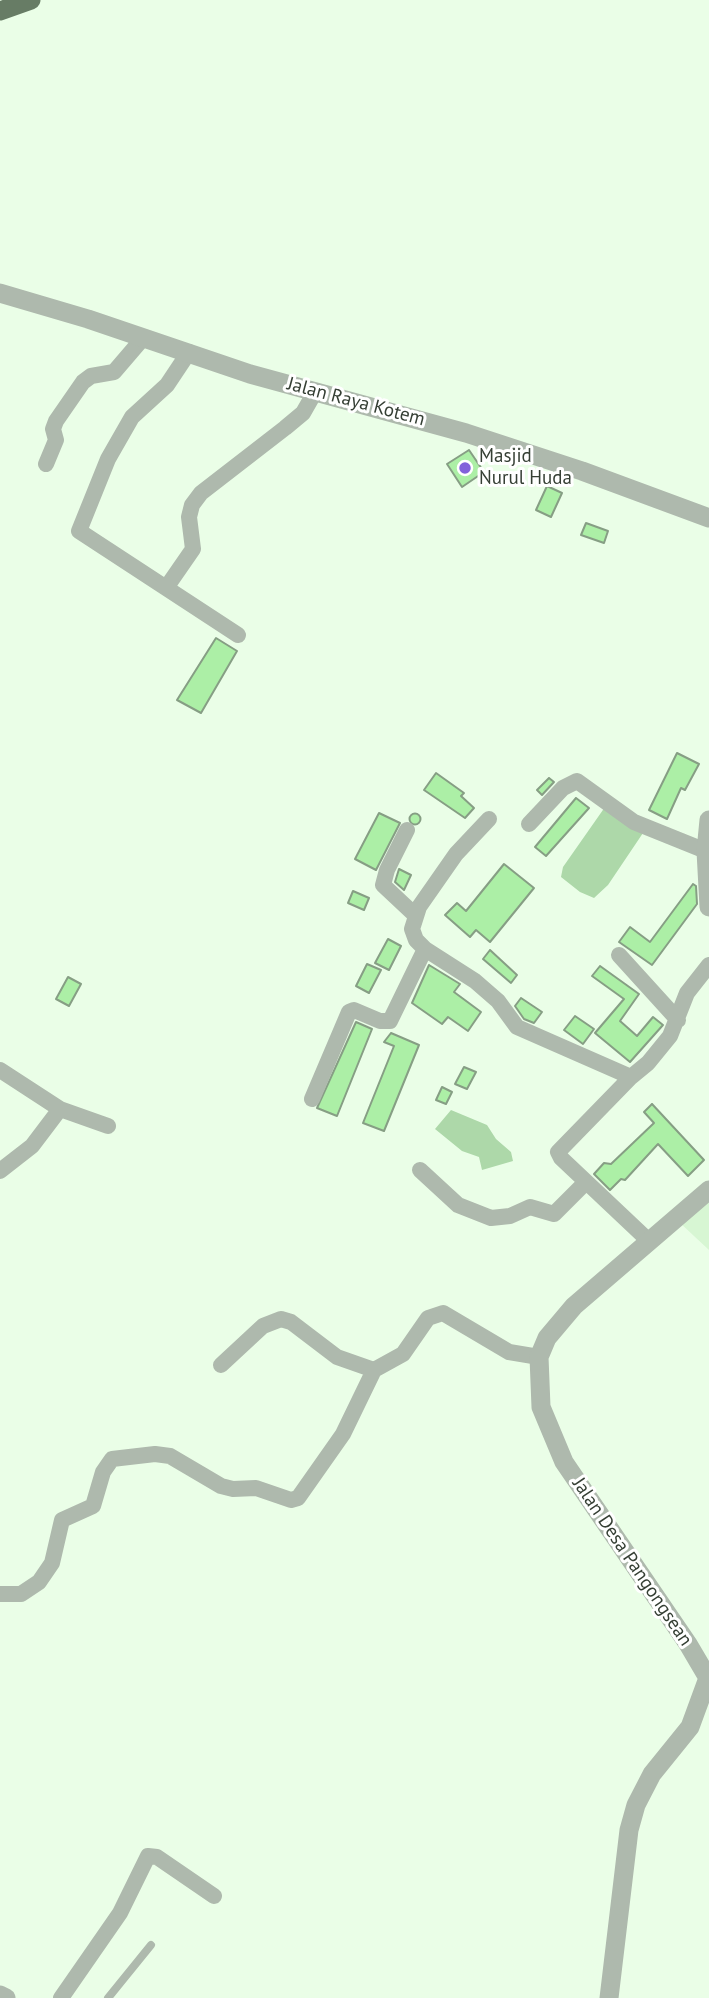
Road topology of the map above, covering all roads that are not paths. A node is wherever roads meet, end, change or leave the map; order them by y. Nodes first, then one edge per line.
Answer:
1 (31, 0) edge
2 (0, 11) edge
3 (0, 293) edge
4 (144, 337) junction
5 (188, 352) junction
6 (315, 392) junction
7 (46, 464) dead end
8 (709, 518) edge
9 (166, 588) junction
10 (238, 635) dead end
11 (489, 819) dead end
12 (709, 820) edge
13 (529, 824) dead end
14 (407, 830) dead end
15 (706, 851) junction
16 (709, 907) edge
17 (415, 915) junction
18 (425, 949) junction
19 (619, 955) dead end
20 (709, 965) edge
21 (678, 1020) junction
22 (0, 1070) edge
23 (631, 1077) junction
24 (312, 1099) dead end
25 (60, 1109) junction
26 (107, 1126) dead end
27 (420, 1170) dead end
28 (0, 1171) edge
29 (586, 1182) junction
30 (709, 1190) edge
31 (650, 1242) junction
32 (539, 1357) junction
33 (221, 1365) dead end
34 (374, 1370) junction
35 (0, 1594) edge
36 (214, 1896) dead end
37 (150, 1945) dead end
38 (0, 1995) edge
39 (6, 1998) edge
40 (61, 1998) edge
41 (108, 1998) edge
42 (609, 1998) edge

1 - 2 highway
3 - 4 street, Jalan Raya Kotem
4 - 5 street, Jalan Raya Kotem
4 - 7 street
5 - 6 street, Jalan Raya Kotem
5 - 9 street
6 - 8 street, Jalan Raya Kotem
6 - 9 street
9 - 10 street
11 - 17 street
12 - 15 street
13 - 15 street
14 - 17 street
15 - 16 street
17 - 18 street
18 - 23 street
18 - 24 street
19 - 21 street
20 - 21 street
21 - 23 street
22 - 25 street
23 - 29 street
25 - 26 street
25 - 28 street
27 - 29 street
29 - 31 street
30 - 31 street
31 - 32 street
32 - 34 street
32 - 42 street, Jalan Desa Pangongsean
33 - 34 street
34 - 35 street
36 - 40 street
37 - 41 lane
38 - 39 street

